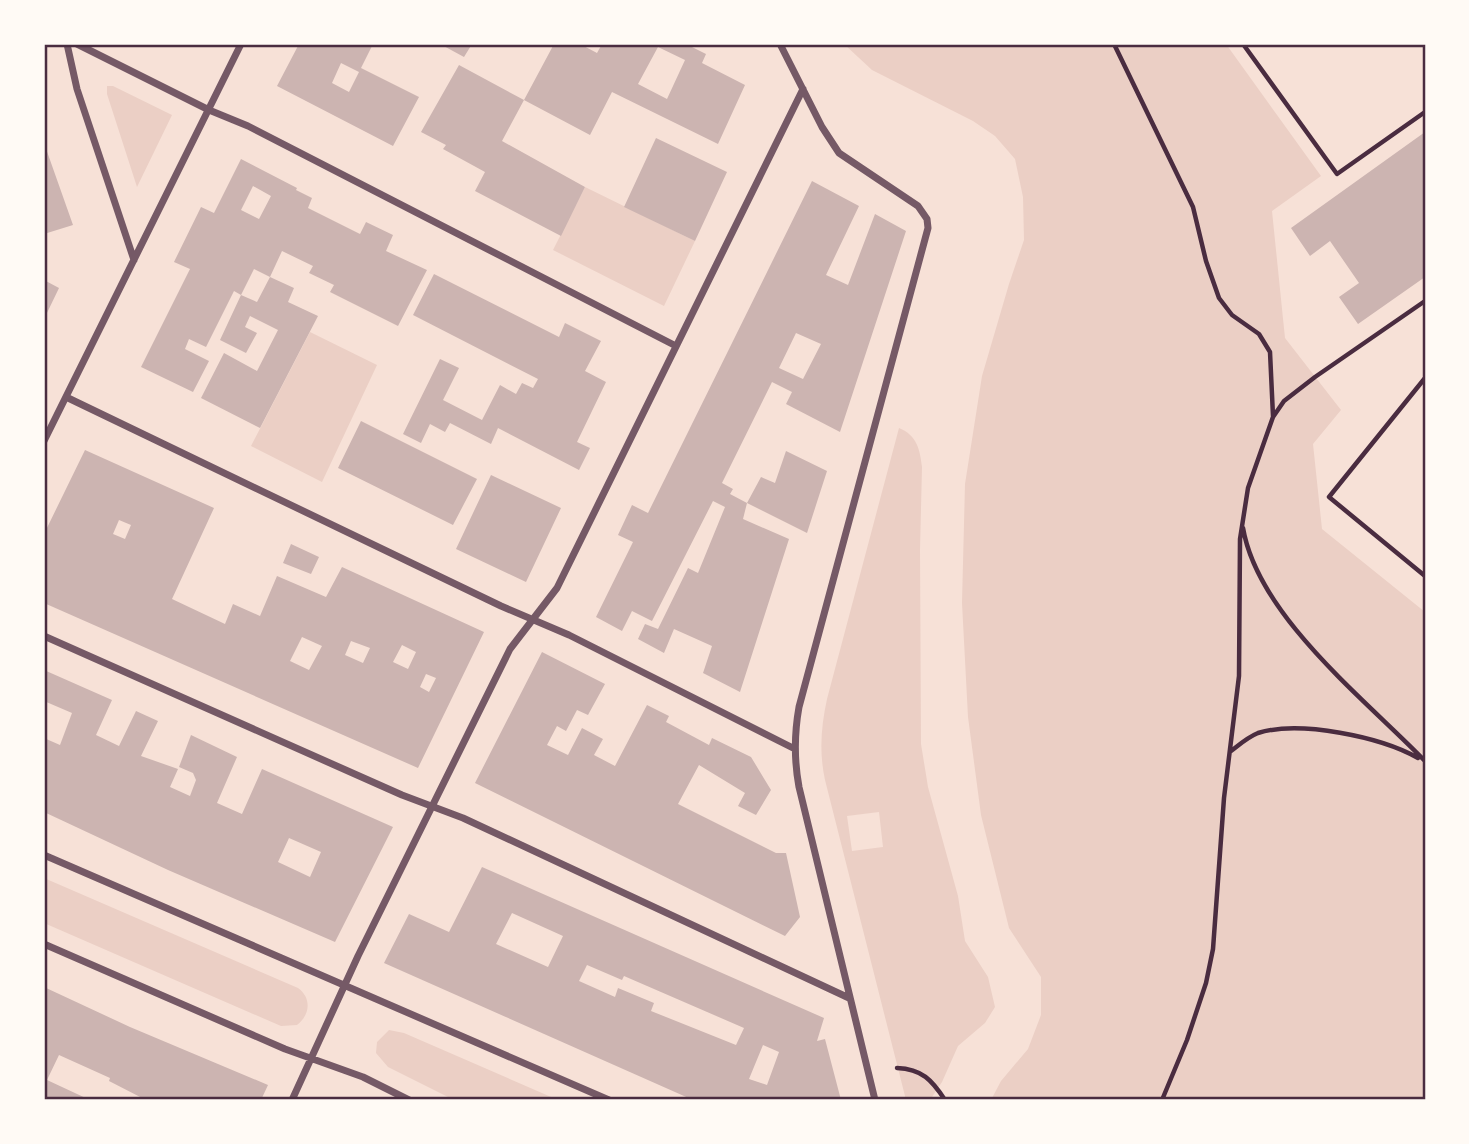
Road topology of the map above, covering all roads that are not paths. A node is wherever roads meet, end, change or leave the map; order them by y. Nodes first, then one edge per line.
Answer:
1 (67, 44) edge
2 (77, 44) edge
3 (242, 44) edge
4 (780, 44) edge
5 (803, 89) junction
6 (209, 110) junction
7 (134, 260) junction
8 (676, 346) junction
9 (66, 397) junction
10 (44, 441) edge
11 (532, 619) junction
12 (44, 636) edge
13 (795, 749) junction
14 (432, 807) junction
15 (44, 855) edge
16 (44, 943) edge
17 (345, 985) junction
18 (849, 998) junction
19 (312, 1058) junction
20 (292, 1100) edge
21 (410, 1100) edge
22 (609, 1100) edge
23 (875, 1100) edge

1 - 7 street
2 - 6 street
3 - 6 street
4 - 5 street
5 - 8 street
5 - 13 street
6 - 7 street
6 - 8 street
7 - 9 street
8 - 11 street
9 - 10 street
9 - 11 street
11 - 13 street
11 - 14 street
12 - 14 street
13 - 18 street
14 - 17 street
14 - 18 street
15 - 17 street
16 - 19 street
17 - 19 street
17 - 22 street
18 - 23 street
19 - 20 street
19 - 21 street

